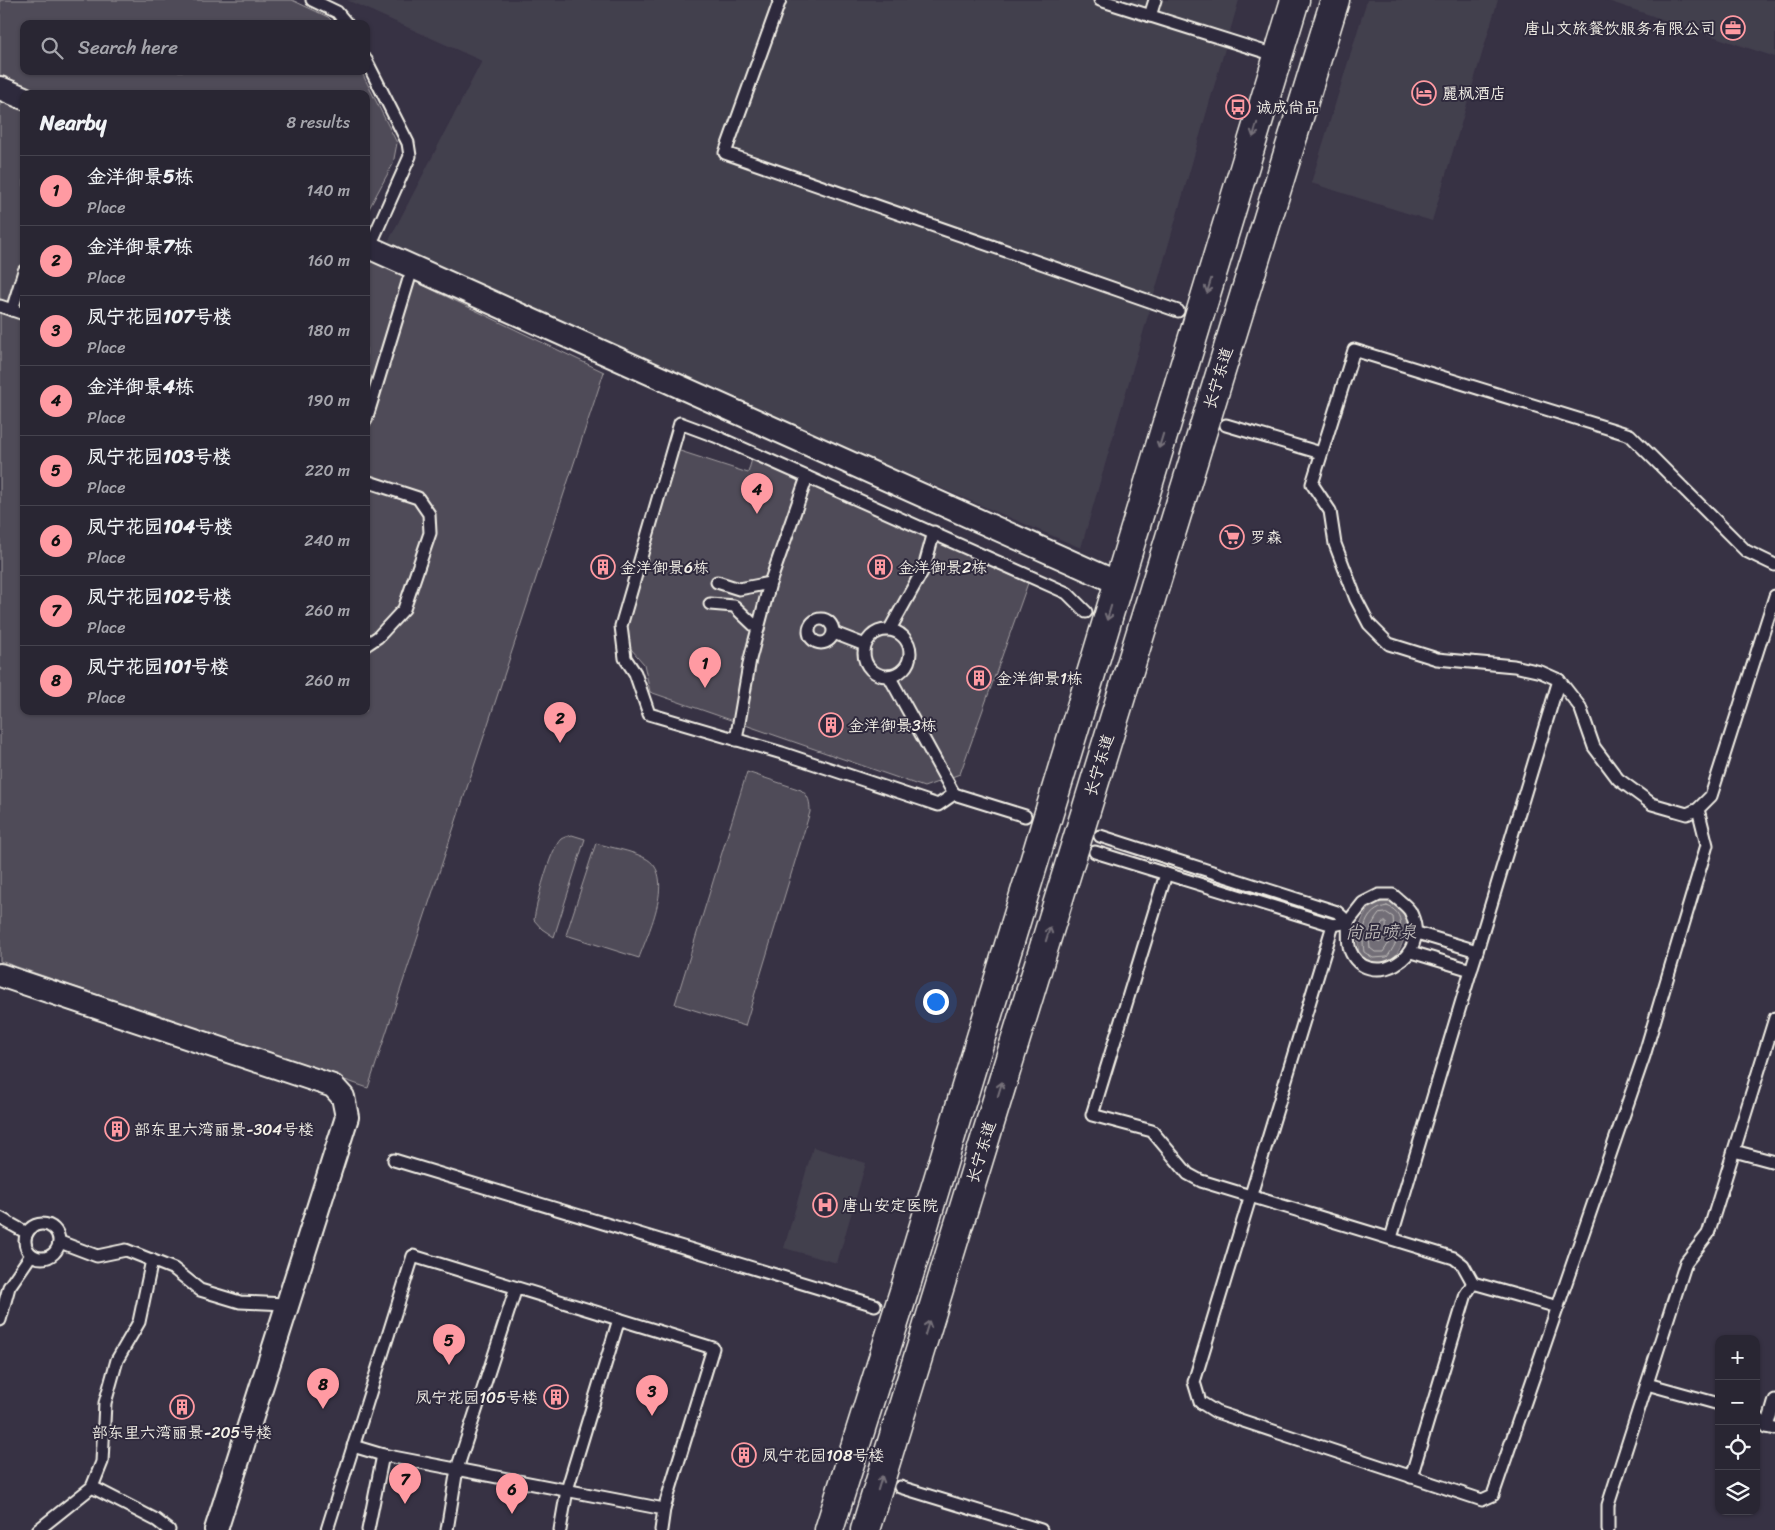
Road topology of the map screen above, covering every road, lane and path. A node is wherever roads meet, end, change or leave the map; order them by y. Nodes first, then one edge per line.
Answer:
1 (312, 0) edge
2 (780, 0) edge
3 (1100, 0) edge
4 (1155, 0) edge
5 (1296, 0) edge
6 (1335, 0) edge
7 (1150, 16) junction
8 (344, 20) edge
9 (1278, 56) junction
10 (370, 68) edge
11 (0, 88) edge
12 (20, 96) edge
13 (370, 243) edge
14 (370, 248) edge
15 (408, 279) dead end
16 (20, 284) edge
17 (0, 306) edge
18 (12, 310) junction
19 (1178, 311) dead end
20 (20, 313) edge
21 (370, 407) edge
22 (1226, 425) dead end
23 (1321, 454) junction
24 (807, 477) junction
25 (370, 482) edge
26 (934, 532) junction
27 (1775, 565) edge
28 (716, 582) dead end
29 (770, 583) junction
30 (1118, 583) junction
31 (1775, 596) edge
32 (710, 604) dead end
33 (1086, 612) dead end
34 (758, 629) junction
35 (890, 629) junction
36 (834, 633) dead end
37 (370, 643) edge
38 (865, 645) junction
39 (889, 676) junction
40 (1560, 680) junction
41 (736, 740) junction
42 (954, 794) junction
43 (1698, 809) junction
44 (1025, 816) dead end
45 (1100, 836) dead end
46 (1095, 852) dead end
47 (1166, 874) junction
48 (1348, 922) junction
49 (1333, 925) junction
50 (1417, 933) junction
51 (1477, 951) junction
52 (1411, 952) junction
53 (1471, 970) junction
54 (0, 975) edge
55 (1775, 1018) edge
56 (1734, 1151) junction
57 (394, 1160) dead end
58 (1775, 1162) edge
59 (1250, 1196) junction
60 (0, 1218) edge
61 (27, 1233) junction
62 (1391, 1238) junction
63 (60, 1242) junction
64 (31, 1255) junction
65 (152, 1260) junction
66 (1473, 1283) junction
67 (516, 1288) junction
68 (286, 1304) junction
69 (875, 1305) dead end
70 (1558, 1306) junction
71 (619, 1319) junction
72 (0, 1320) edge
73 (1647, 1384) junction
74 (1775, 1400) edge
75 (1715, 1403) edge
76 (1760, 1419) edge
77 (1771, 1428) edge
78 (353, 1446) junction
79 (382, 1455) junction
80 (457, 1469) junction
81 (1411, 1477) junction
82 (92, 1486) junction
83 (900, 1486) dead end
84 (567, 1490) junction
85 (664, 1509) junction
86 (1014, 1526) edge
87 (38, 1530) edge
88 (169, 1530) edge
89 (216, 1530) edge
90 (327, 1530) edge
91 (368, 1530) edge
92 (447, 1530) edge
93 (560, 1530) edge
94 (660, 1530) edge
95 (829, 1530) edge
96 (865, 1530) edge
97 (1041, 1530) edge
98 (1608, 1530) edge

1 - 8 lane
2 - 19 lane
3 - 7 lane
4 - 7 lane
5 - 9 main road, 长宁东道
96 -> 6 main road, 长宁东道
7 - 9 lane
9 -> 30 main road, 长宁东道
10 - 13 lane
11 - 12 street
14 - 30 street
15 - 21 lane
16 - 18 lane
17 - 18 lane
18 - 20 lane
22 - 23 lane
23 - 27 lane
23 - 40 lane
24 - 26 lane
24 - 29 lane
24 - 41 lane
25 - 37 lane
26 - 33 lane
26 - 35 lane
28 - 29 lane
29 - 34 lane
30 -> 95 main road, 长宁东道
31 - 43 lane
32 - 34 lane
34 - 41 lane
35 - 38 lane
35 - 39 lane
36 - 38 lane
38 - 39 lane
39 - 42 lane
40 - 43 lane
40 - 51 lane
41 - 42 lane
42 - 44 lane
43 - 70 lane
45 - 48 lane
46 - 47 lane
47 - 49 lane
47 - 59 lane
48 - 49 lane
48 - 50 lane
48 - 52 lane
49 - 59 lane
50 - 51 lane
50 - 52 lane
51 - 53 lane
52 - 53 lane
53 - 62 lane
54 - 68 street
55 - 56 lane
56 - 58 lane
56 - 73 lane
57 - 69 lane
59 - 62 lane
59 - 81 lane
60 - 61 lane
61 - 63 lane
61 - 64 lane
62 - 66 lane
63 - 64 lane
63 - 65 lane
64 - 72 lane
65 - 68 lane
65 - 82 lane
66 - 70 lane
66 - 81 lane
67 - 71 lane
67 - 78 lane
67 - 80 lane
68 - 89 street
70 - 81 lane
71 - 84 lane
71 - 85 lane
73 - 75 lane
73 - 98 lane
74 - 77 lane
76 - 77 lane
78 - 79 lane
78 - 90 lane
79 - 80 lane
79 - 91 lane
80 - 84 lane
80 - 92 lane
82 - 87 lane
82 - 88 lane
83 - 86 lane
84 - 85 lane
84 - 93 lane
85 - 94 lane
86 - 97 lane

